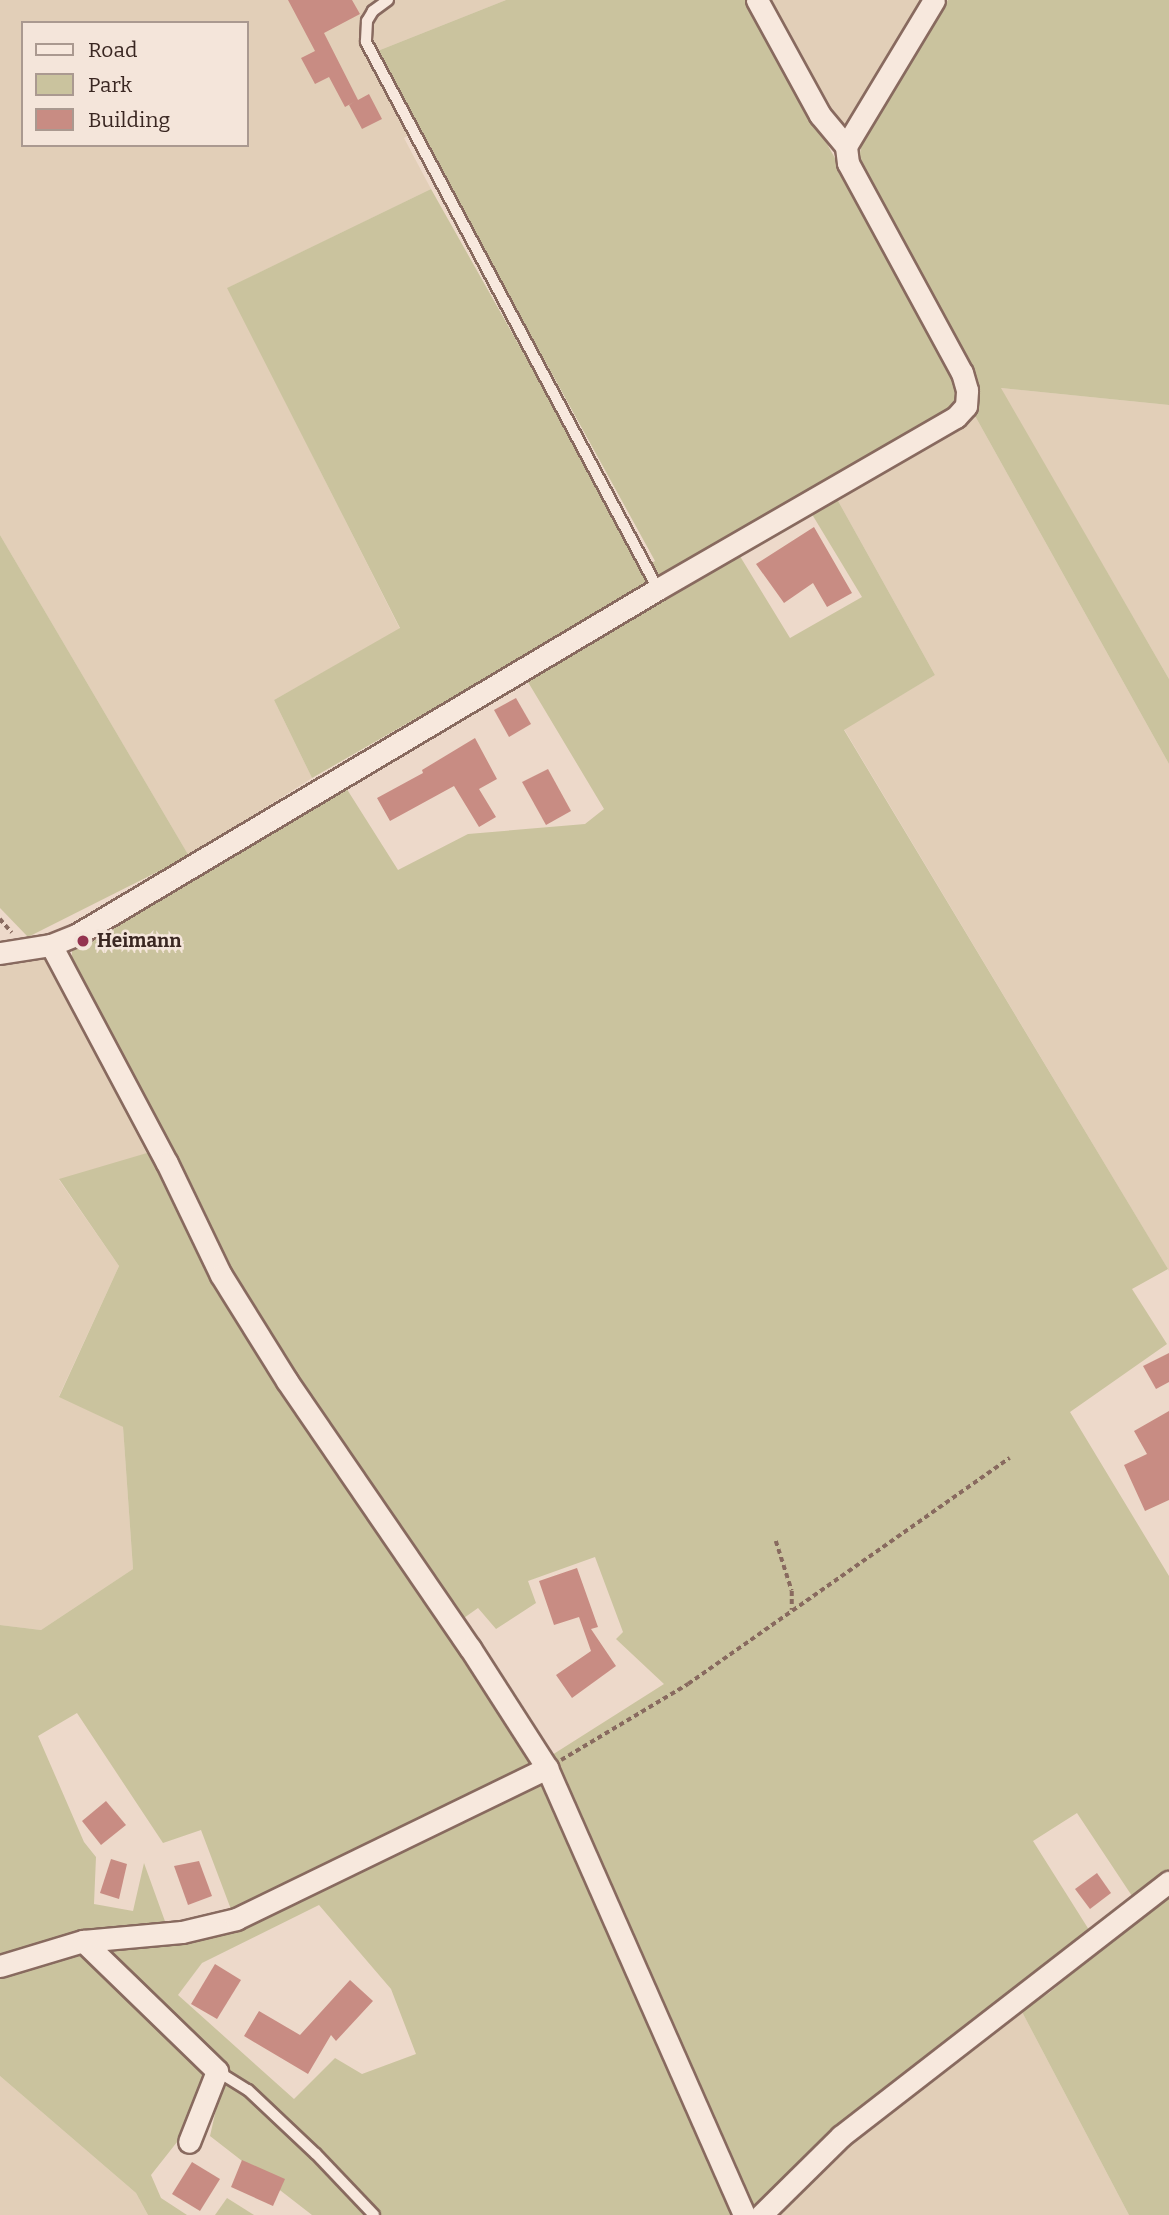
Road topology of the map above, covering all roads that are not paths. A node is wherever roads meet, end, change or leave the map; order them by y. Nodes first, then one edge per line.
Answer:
1 (388, 0) edge
2 (757, 0) edge
3 (934, 0) edge
4 (846, 146) junction
5 (658, 589) junction
6 (51, 945) junction
7 (0, 953) edge
8 (547, 1768) junction
9 (1169, 1882) edge
10 (83, 1941) junction
11 (0, 1966) edge
12 (216, 2071) junction
13 (189, 2142) dead end
14 (374, 2215) edge
15 (744, 2215) edge
16 (761, 2215) edge

1 - 5 lane
2 - 4 street
3 - 4 street
4 - 5 street
5 - 6 street
6 - 7 street
6 - 8 street
8 - 10 street
8 - 15 street
9 - 16 street
10 - 11 street
10 - 12 street
12 - 13 street
12 - 14 lane

